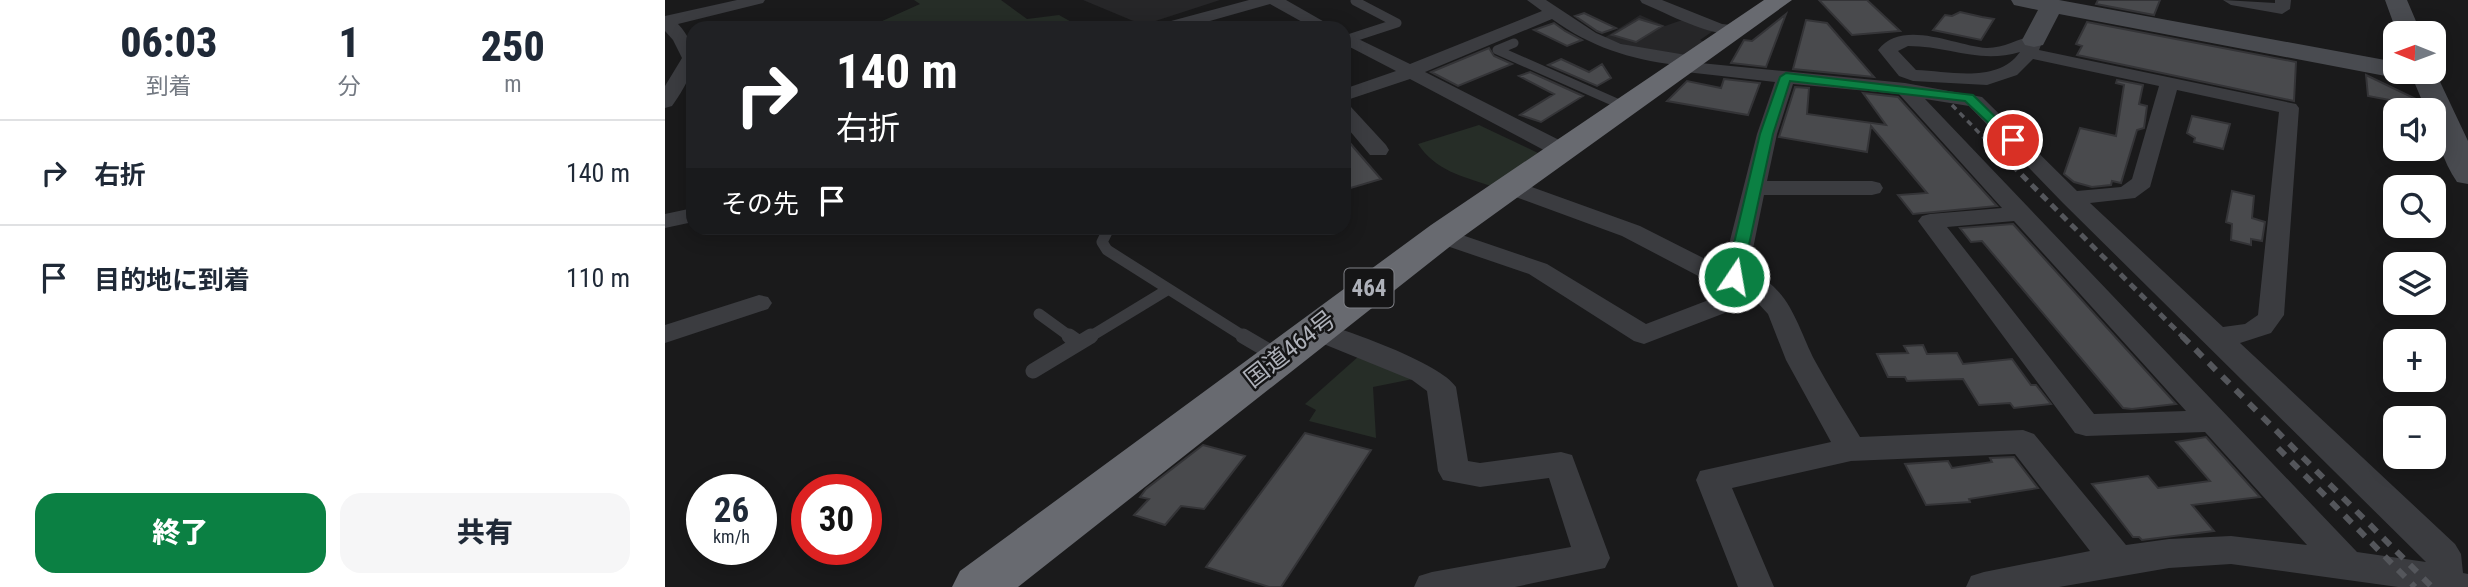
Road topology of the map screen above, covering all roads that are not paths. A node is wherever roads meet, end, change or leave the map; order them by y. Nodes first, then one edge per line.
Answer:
1 (757, 0) edge
2 (1267, 0) edge
3 (1274, 0) edge
4 (1535, 0) edge
5 (1648, 0) edge
6 (1780, 0) edge
7 (2022, 0) edge
8 (2231, 0) edge
9 (2283, 0) edge
10 (2396, 0) edge
11 (1355, 1) edge
12 (2054, 3) edge
13 (1555, 12) junction
14 (666, 21) edge
15 (1191, 21) edge
16 (1313, 21) edge
17 (2404, 21) edge
18 (1734, 30) junction
19 (1351, 37) edge
20 (1351, 40) edge
21 (1514, 43) dead end
22 (2032, 46) junction
23 (686, 48) edge
24 (1985, 52) junction
25 (686, 64) edge
26 (1688, 64) junction
27 (2383, 67) edge
28 (1412, 71) junction
29 (2009, 72) junction
30 (1786, 77) junction
31 (671, 81) edge
32 (2170, 82) junction
33 (2423, 84) edge
34 (1905, 89) junction
35 (1351, 93) edge
36 (665, 102) edge
37 (1626, 107) junction
38 (1351, 119) edge
39 (1378, 150) dead end
40 (1563, 151) junction
41 (2468, 176) edge
42 (1510, 187) junction
43 (1754, 188) junction
44 (1872, 188) dead end
45 (2071, 198) junction
46 (2020, 213) junction
47 (686, 216) edge
48 (665, 221) edge
49 (1444, 233) junction
50 (1106, 235) edge
51 (1734, 277) junction
52 (1167, 290) junction
53 (1761, 290) junction
54 (759, 303) dead end
55 (1039, 314) dead end
56 (1314, 330) junction
57 (665, 334) edge
58 (2216, 338) junction
59 (1079, 343) junction
60 (1279, 357) junction
61 (1033, 371) dead end
62 (2214, 421) junction
63 (1851, 449) junction
64 (2119, 561) junction
65 (2347, 565) junction
66 (2435, 582) edge
67 (984, 585) edge
68 (1432, 587) edge
69 (1756, 587) edge
70 (1984, 587) edge

1 - 14 street
2 - 15 street
3 - 16 street
4 - 13 street
5 - 18 street
6 - 18 highway, 国道464号 / 464
7 - 12 street
8 - 9 street
10 - 17 street
11 - 19 lane
12 - 22 street
12 - 27 street
13 - 26 street
13 - 28 street
14 - 23 street
18 - 26 highway, 国道464号 / 464
20 - 28 street
21 - 37 lane
22 - 24 street
22 - 29 street
22 - 32 street
24 - 29 street
24 - 29 street
25 - 31 street
26 - 30 street
26 - 37 highway, 国道464号 / 464
28 - 35 street
28 - 40 street
30 - 34 street
30 - 43 street
31 - 36 street
32 - 45 street
32 - 58 street
33 - 41 street
34 - 45 street
34 - 46 street
37 - 40 highway, 国道464号 / 464
38 - 39 street
40 - 42 highway, 国道464号 / 464
42 - 49 highway, 国道464号 / 464
42 - 51 street
43 - 44 street
43 - 51 street
45 - 58 street
46 - 62 street
46 - 62 street
47 - 48 street
49 - 53 street
49 - 56 highway, 国道464号 / 464
50 - 52 lane
51 - 53 street
52 - 59 lane
52 - 60 lane
53 - 63 street
54 - 57 street
55 - 59 lane
56 - 60 highway, 国道464号 / 464
56 - 68 street
58 - 66 street
59 - 61 lane
60 - 67 highway, 国道464号 / 464
62 - 65 street
63 - 64 street
63 - 69 street
64 - 65 street
64 - 70 street
65 - 66 street

